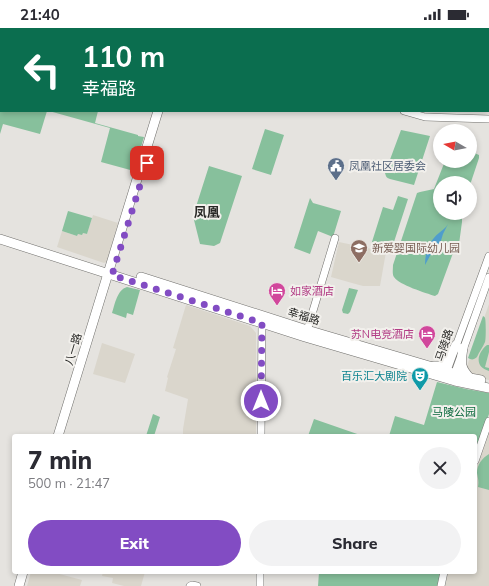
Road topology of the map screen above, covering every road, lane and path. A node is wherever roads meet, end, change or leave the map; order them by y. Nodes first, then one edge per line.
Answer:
1 (158, 112) edge
2 (163, 112) edge
3 (408, 112) edge
4 (489, 119) edge
5 (0, 234) edge
6 (335, 238) dead end
7 (0, 240) edge
8 (489, 256) edge
9 (111, 272) junction
10 (489, 277) edge
11 (262, 323) junction
12 (306, 333) junction
13 (460, 346) junction
14 (428, 365) junction
15 (450, 375) junction
16 (470, 378) junction
17 (489, 381) edge
18 (489, 388) edge
19 (489, 421) edge
20 (59, 434) edge
21 (65, 434) edge
22 (261, 434) edge
23 (477, 455) edge
24 (16, 574) edge
25 (22, 574) edge
26 (260, 574) edge
27 (444, 574) edge
28 (13, 586) edge
29 (19, 586) edge
30 (190, 586) edge
31 (197, 586) edge
32 (260, 586) edge
33 (441, 586) edge

1 - 9 main road
2 - 9 main road
3 - 4 street
5 - 9 main road
6 - 12 street
7 - 9 main road
8 - 13 street, 马陵路
9 - 11 main road, 幸福路
9 - 12 main road, 幸福路
9 - 20 main road, 八一路
9 - 21 main road, 八一路
10 - 13 street, 马陵路
11 - 12 main road, 幸福路
11 - 22 street
12 - 14 main road, 幸福路
12 - 15 main road, 幸福路
13 - 14 main road
13 - 15 street, 马陵路
13 - 16 main road
14 - 15 main road, 幸福路
15 - 16 main road, 幸福路
15 - 18 main road, 幸福路
16 - 17 main road, 幸福路
19 - 23 street
24 - 28 main road
25 - 29 main road
26 - 32 street
27 - 33 street
30 - 31 street

